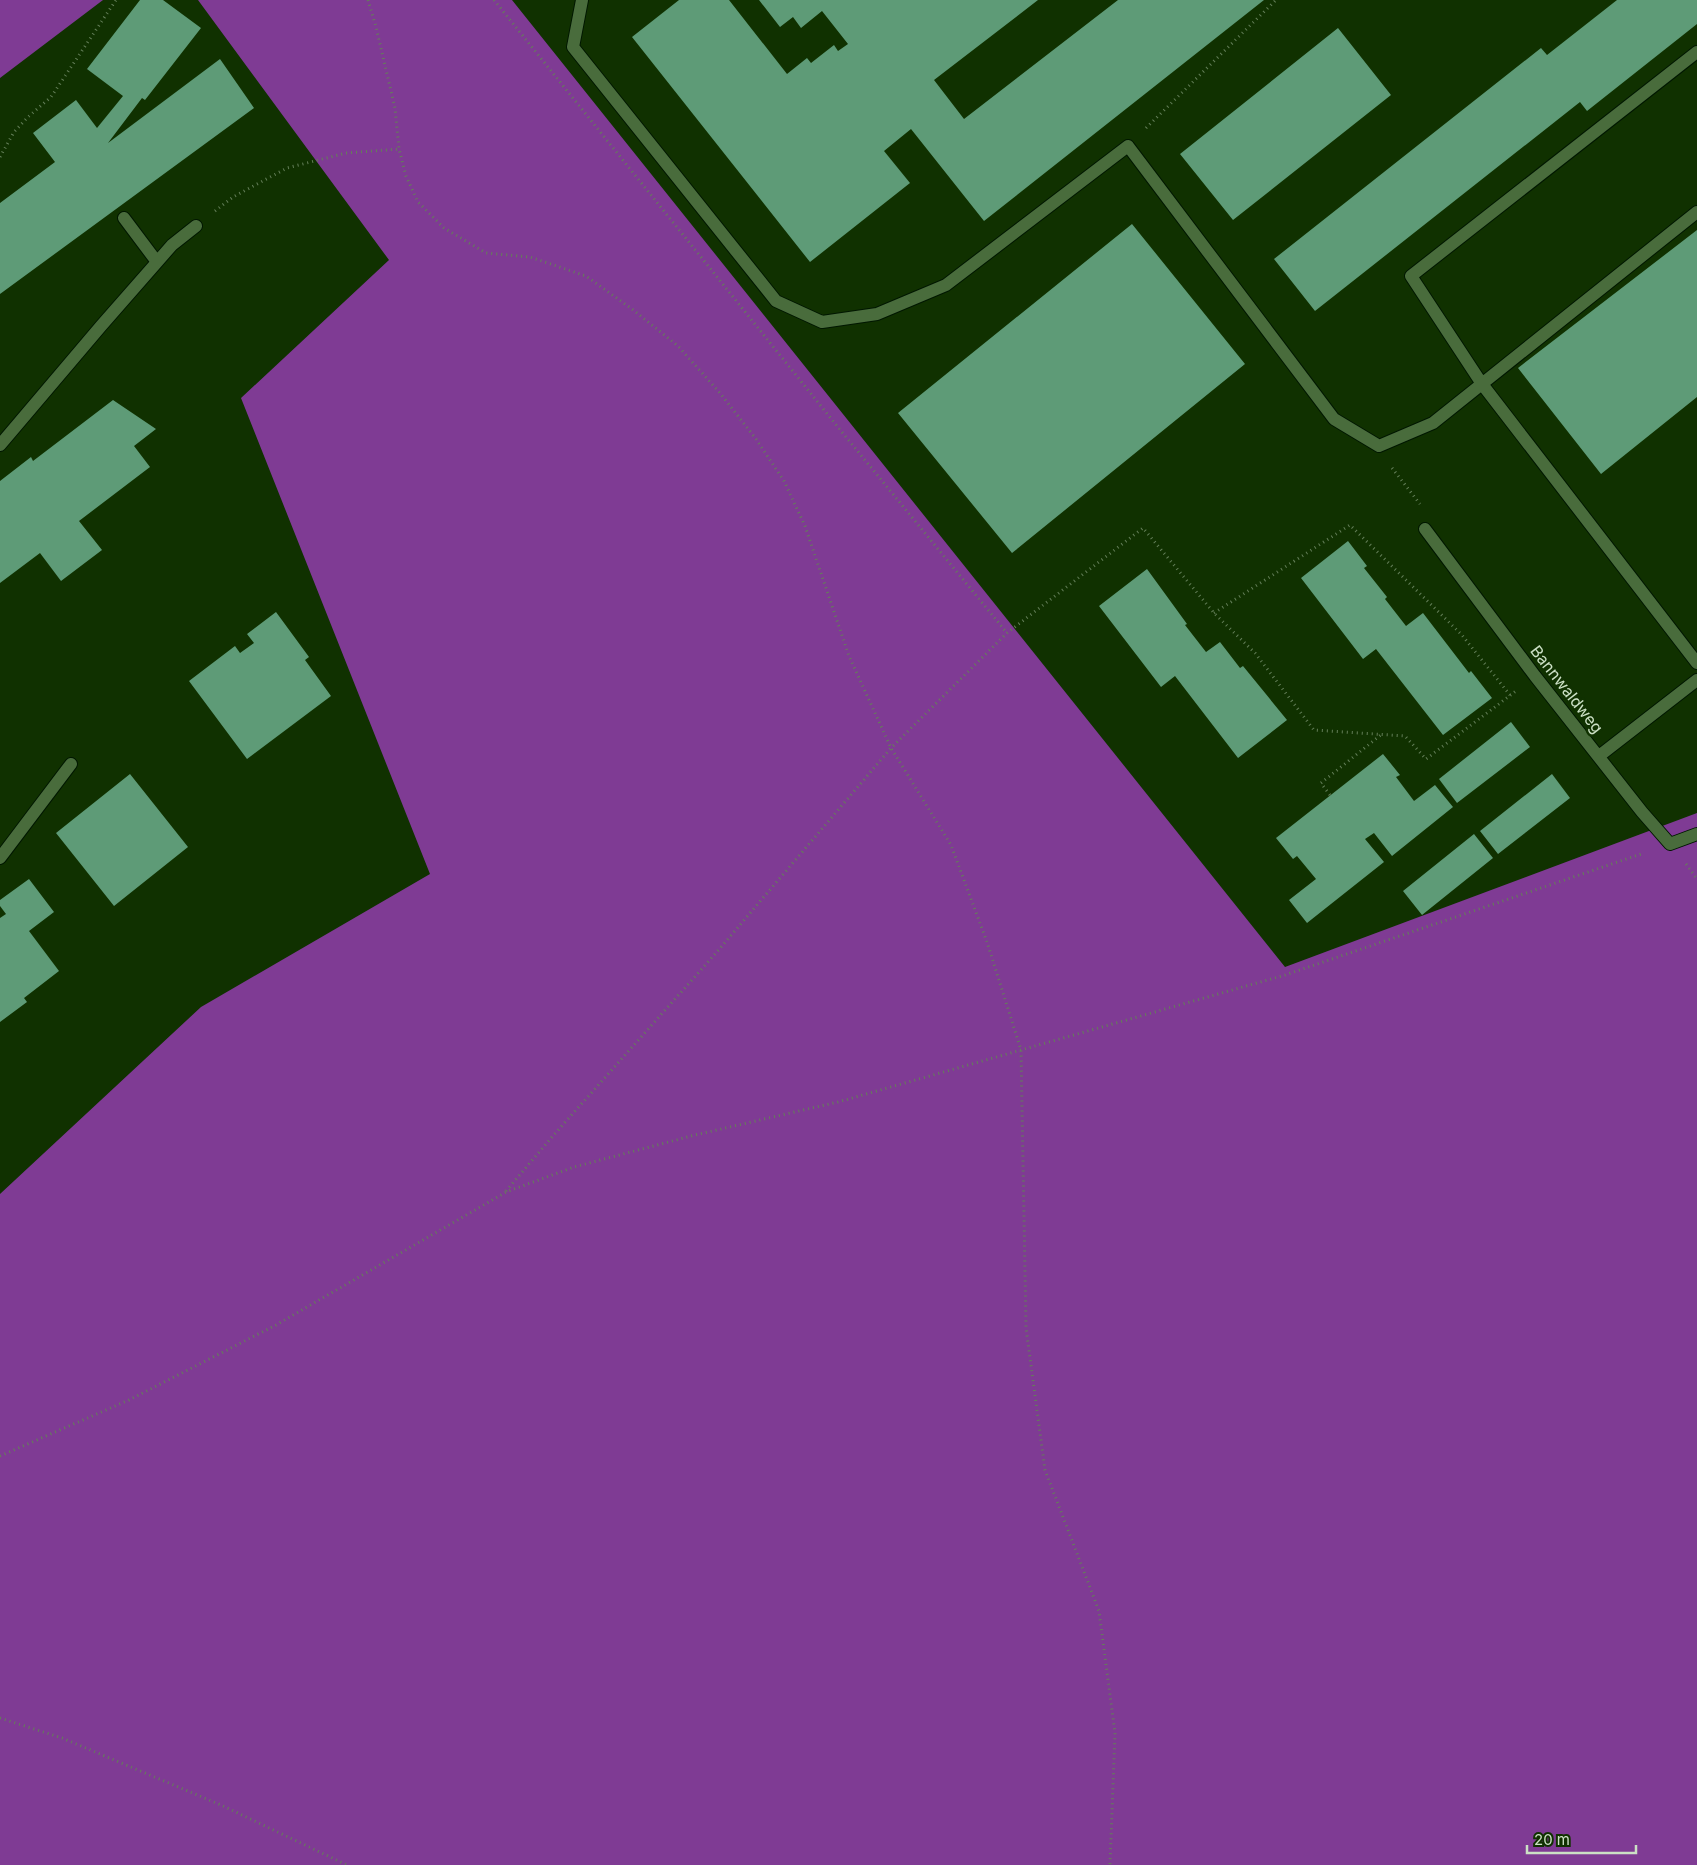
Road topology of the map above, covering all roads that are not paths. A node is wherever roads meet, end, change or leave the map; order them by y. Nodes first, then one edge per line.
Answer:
1 (582, 0) edge
2 (1697, 52) edge
3 (1697, 212) edge
4 (124, 218) dead end
5 (196, 226) road end
6 (157, 262) junction
7 (1482, 384) junction
8 (0, 445) edge
9 (1425, 529) road end
10 (1697, 663) edge
11 (1697, 680) edge
12 (1599, 756) junction
13 (71, 764) dead end
14 (1697, 834) edge
15 (0, 858) edge

1 - 7 street
2 - 7 street
3 - 7 street
4 - 6 street
5 - 6 street
6 - 8 street
7 - 10 street
9 - 12 street, Bannwaldweg
11 - 12 street
12 - 14 street, Bannwaldweg
13 - 15 street

